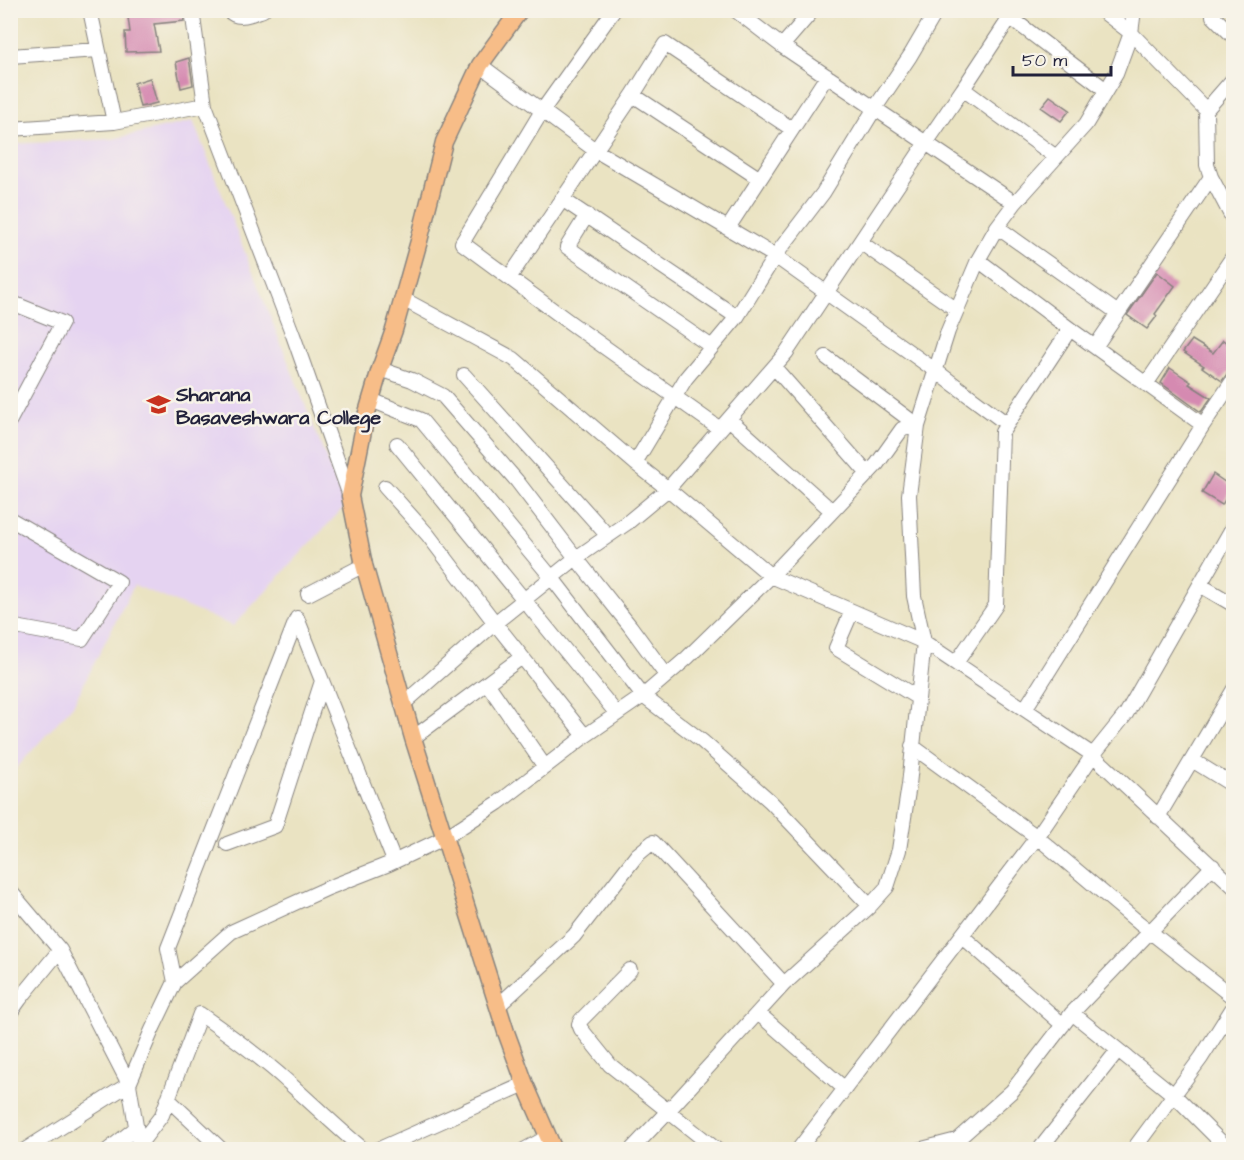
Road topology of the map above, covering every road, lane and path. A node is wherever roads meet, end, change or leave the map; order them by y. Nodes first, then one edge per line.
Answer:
1 (90, 10) edge
2 (192, 10) edge
3 (228, 10) edge
4 (263, 10) edge
5 (615, 10) edge
6 (735, 10) edge
7 (937, 10) edge
8 (1101, 10) edge
9 (1134, 10) edge
10 (514, 12) edge
11 (1215, 12) edge
12 (805, 13) edge
13 (1013, 14) edge
14 (1131, 33) junction
15 (1233, 36) edge
16 (782, 46) junction
17 (98, 50) junction
18 (10, 56) edge
19 (480, 65) junction
20 (827, 76) junction
21 (1233, 78) edge
22 (963, 89) junction
23 (1106, 90) junction
24 (633, 94) junction
25 (205, 105) junction
26 (875, 108) junction
27 (1206, 110) junction
28 (542, 111) junction
29 (114, 122) junction
30 (10, 129) edge
31 (792, 129) junction
32 (926, 142) junction
33 (595, 150) junction
34 (1056, 158) junction
35 (1211, 177) junction
36 (760, 179) junction
37 (562, 199) junction
38 (1015, 203) junction
39 (587, 215) junction
40 (1233, 221) edge
41 (997, 227) junction
42 (728, 228) junction
43 (860, 242) junction
44 (1233, 255) edge
45 (775, 256) junction
46 (978, 260) junction
47 (509, 278) junction
48 (826, 292) junction
49 (403, 298) junction
50 (10, 302) edge
51 (957, 310) junction
52 (1118, 313) junction
53 (737, 317) junction
54 (1070, 329) junction
55 (712, 347) junction
56 (1095, 348) junction
57 (826, 357) dead end
58 (774, 367) junction
59 (380, 369) junction
60 (936, 371) junction
61 (464, 375) dead end
62 (1233, 379) edge
63 (1146, 384) junction
64 (675, 396) junction
65 (371, 400) junction
66 (10, 420) edge
67 (724, 424) junction
68 (1007, 424) junction
69 (1203, 425) junction
70 (918, 426) junction
71 (397, 444) dead end
72 (635, 463) junction
73 (868, 474) junction
74 (385, 488) dead end
75 (668, 489) junction
76 (350, 496) junction
77 (832, 511) junction
78 (10, 519) edge
79 (1233, 525) edge
80 (608, 536) junction
81 (576, 558) junction
82 (364, 566) junction
83 (771, 576) junction
84 (552, 578) junction
85 (1200, 585) junction
86 (308, 594) dead end
87 (525, 600) junction
88 (1233, 605) edge
89 (852, 611) junction
90 (495, 623) junction
91 (10, 626) edge
92 (924, 642) junction
93 (522, 657) junction
94 (956, 663) junction
95 (666, 675) junction
96 (322, 681) junction
97 (487, 683) junction
98 (1233, 689) edge
99 (643, 696) junction
100 (918, 698) junction
101 (402, 705) junction
102 (1025, 709) junction
103 (617, 714) junction
104 (585, 736) junction
105 (412, 738) junction
106 (912, 746) junction
107 (1093, 755) junction
108 (1192, 760) junction
109 (545, 767) junction
110 (1233, 786) edge
111 (1158, 817) junction
112 (1037, 837) junction
113 (444, 838) junction
114 (227, 844) dead end
115 (394, 861) junction
116 (1213, 866) junction
117 (1233, 886) edge
118 (10, 891) edge
119 (870, 906) junction
120 (1151, 932) junction
121 (962, 936) junction
122 (60, 950) junction
123 (630, 969) dead end
124 (175, 982) junction
125 (784, 984) junction
126 (15, 994) edge
127 (1233, 998) edge
128 (498, 1006) junction
129 (1233, 1006) edge
130 (10, 1013) edge
131 (758, 1013) junction
132 (1072, 1013) junction
133 (1063, 1025) junction
134 (1118, 1050) junction
135 (129, 1084) junction
136 (525, 1084) junction
137 (845, 1089) junction
138 (1174, 1095) junction
139 (168, 1099) junction
140 (669, 1110) junction
141 (136, 1128) junction
142 (551, 1143) edge
143 (139, 1147) edge
144 (939, 1148) edge
145 (25, 1149) edge
146 (108, 1149) edge
147 (222, 1149) edge
148 (364, 1149) edge
149 (377, 1149) edge
150 (524, 1149) edge
151 (631, 1149) edge
152 (717, 1149) edge
153 (798, 1149) edge
154 (918, 1149) edge
155 (1039, 1149) edge
156 (1133, 1149) edge
157 (1229, 1149) edge

1 - 17 street
2 - 25 street
3 - 4 street
5 - 28 street
6 - 16 street
7 - 26 street
8 - 14 street
9 - 14 street
10 - 19 main road
11 - 15 street
12 - 16 street
13 - 22 street
13 - 23 street
14 - 23 street
14 - 27 street
16 - 20 street
17 - 18 street
17 - 29 street
19 - 28 street
19 - 49 main road
20 - 26 street
20 - 31 street
21 - 27 street
22 - 32 street
22 - 34 street
23 - 34 street
24 - 31 street
24 - 33 street
24 - 36 street
25 - 29 street
25 - 76 street
26 - 32 street
26 - 45 street
27 - 35 street
28 - 33 street
28 - 47 street
29 - 30 street
31 - 36 street
32 - 38 street
32 - 43 street
33 - 37 street
33 - 42 street
34 - 38 street
35 - 40 street
35 - 52 street
36 - 42 street
37 - 39 street
37 - 47 street
38 - 41 street
39 - 53 street
39 - 55 street
41 - 46 street
41 - 52 street
42 - 45 street
43 - 48 street
43 - 51 street
44 - 63 street
45 - 48 street
45 - 53 street
46 - 51 street
46 - 54 street
47 - 64 street
48 - 58 street
48 - 60 street
49 - 59 main road
49 - 72 street
50 - 66 street
51 - 60 street
52 - 56 street
53 - 55 street
54 - 56 street
54 - 68 street
55 - 64 street
56 - 63 street
57 - 70 street
58 - 67 street
58 - 73 street
59 - 65 main road
59 - 81 street
60 - 68 street
60 - 70 street
61 - 80 street
62 - 69 street
63 - 69 street
64 - 67 street
64 - 72 street
65 - 76 main road
65 - 84 street
67 - 75 street
67 - 77 street
68 - 94 street
69 - 102 street
70 - 73 street
70 - 92 street
71 - 87 street
72 - 75 street
73 - 77 street
74 - 90 street
75 - 80 street
75 - 83 street
76 - 82 main road
77 - 83 street
78 - 91 street
79 - 85 street
80 - 81 street
81 - 84 street
81 - 95 street
82 - 86 street
82 - 101 main road
83 - 89 street
83 - 95 street
84 - 87 street
84 - 99 street
85 - 88 street
85 - 107 street
87 - 90 street
87 - 103 street
89 - 92 street
89 - 100 street
90 - 93 street
90 - 101 street
92 - 94 street
92 - 100 street
93 - 97 street
93 - 104 street
94 - 102 street
95 - 99 street
96 - 114 street
96 - 115 street
96 - 124 street
97 - 105 street
97 - 109 street
98 - 108 street
99 - 103 street
99 - 119 street
100 - 106 street
101 - 105 main road
102 - 107 street
103 - 104 street
104 - 109 street
105 - 113 main road
106 - 112 street
106 - 119 street
107 - 111 street
107 - 112 street
108 - 110 street
108 - 111 street
109 - 113 street
111 - 116 street
112 - 120 street
112 - 121 street
113 - 115 street
113 - 128 main road
115 - 124 street
116 - 117 street
116 - 120 street
118 - 122 street
119 - 125 street
120 - 127 street
120 - 132 street
121 - 133 street
121 - 137 street
122 - 126 street
122 - 135 street
123 - 140 street
124 - 135 street
125 - 128 street
125 - 131 street
126 - 130 street
128 - 136 main road
129 - 138 street
131 - 137 street
131 - 140 street
132 - 133 street
132 - 134 street
133 - 144 street
134 - 138 street
134 - 155 street
135 - 141 street
135 - 145 street
136 - 142 main road
136 - 149 street
137 - 153 street
138 - 156 street
138 - 157 street
139 - 143 street
139 - 147 street
139 - 148 street
140 - 151 street
140 - 152 street
141 - 143 street
141 - 146 street
142 - 150 street
144 - 154 street

